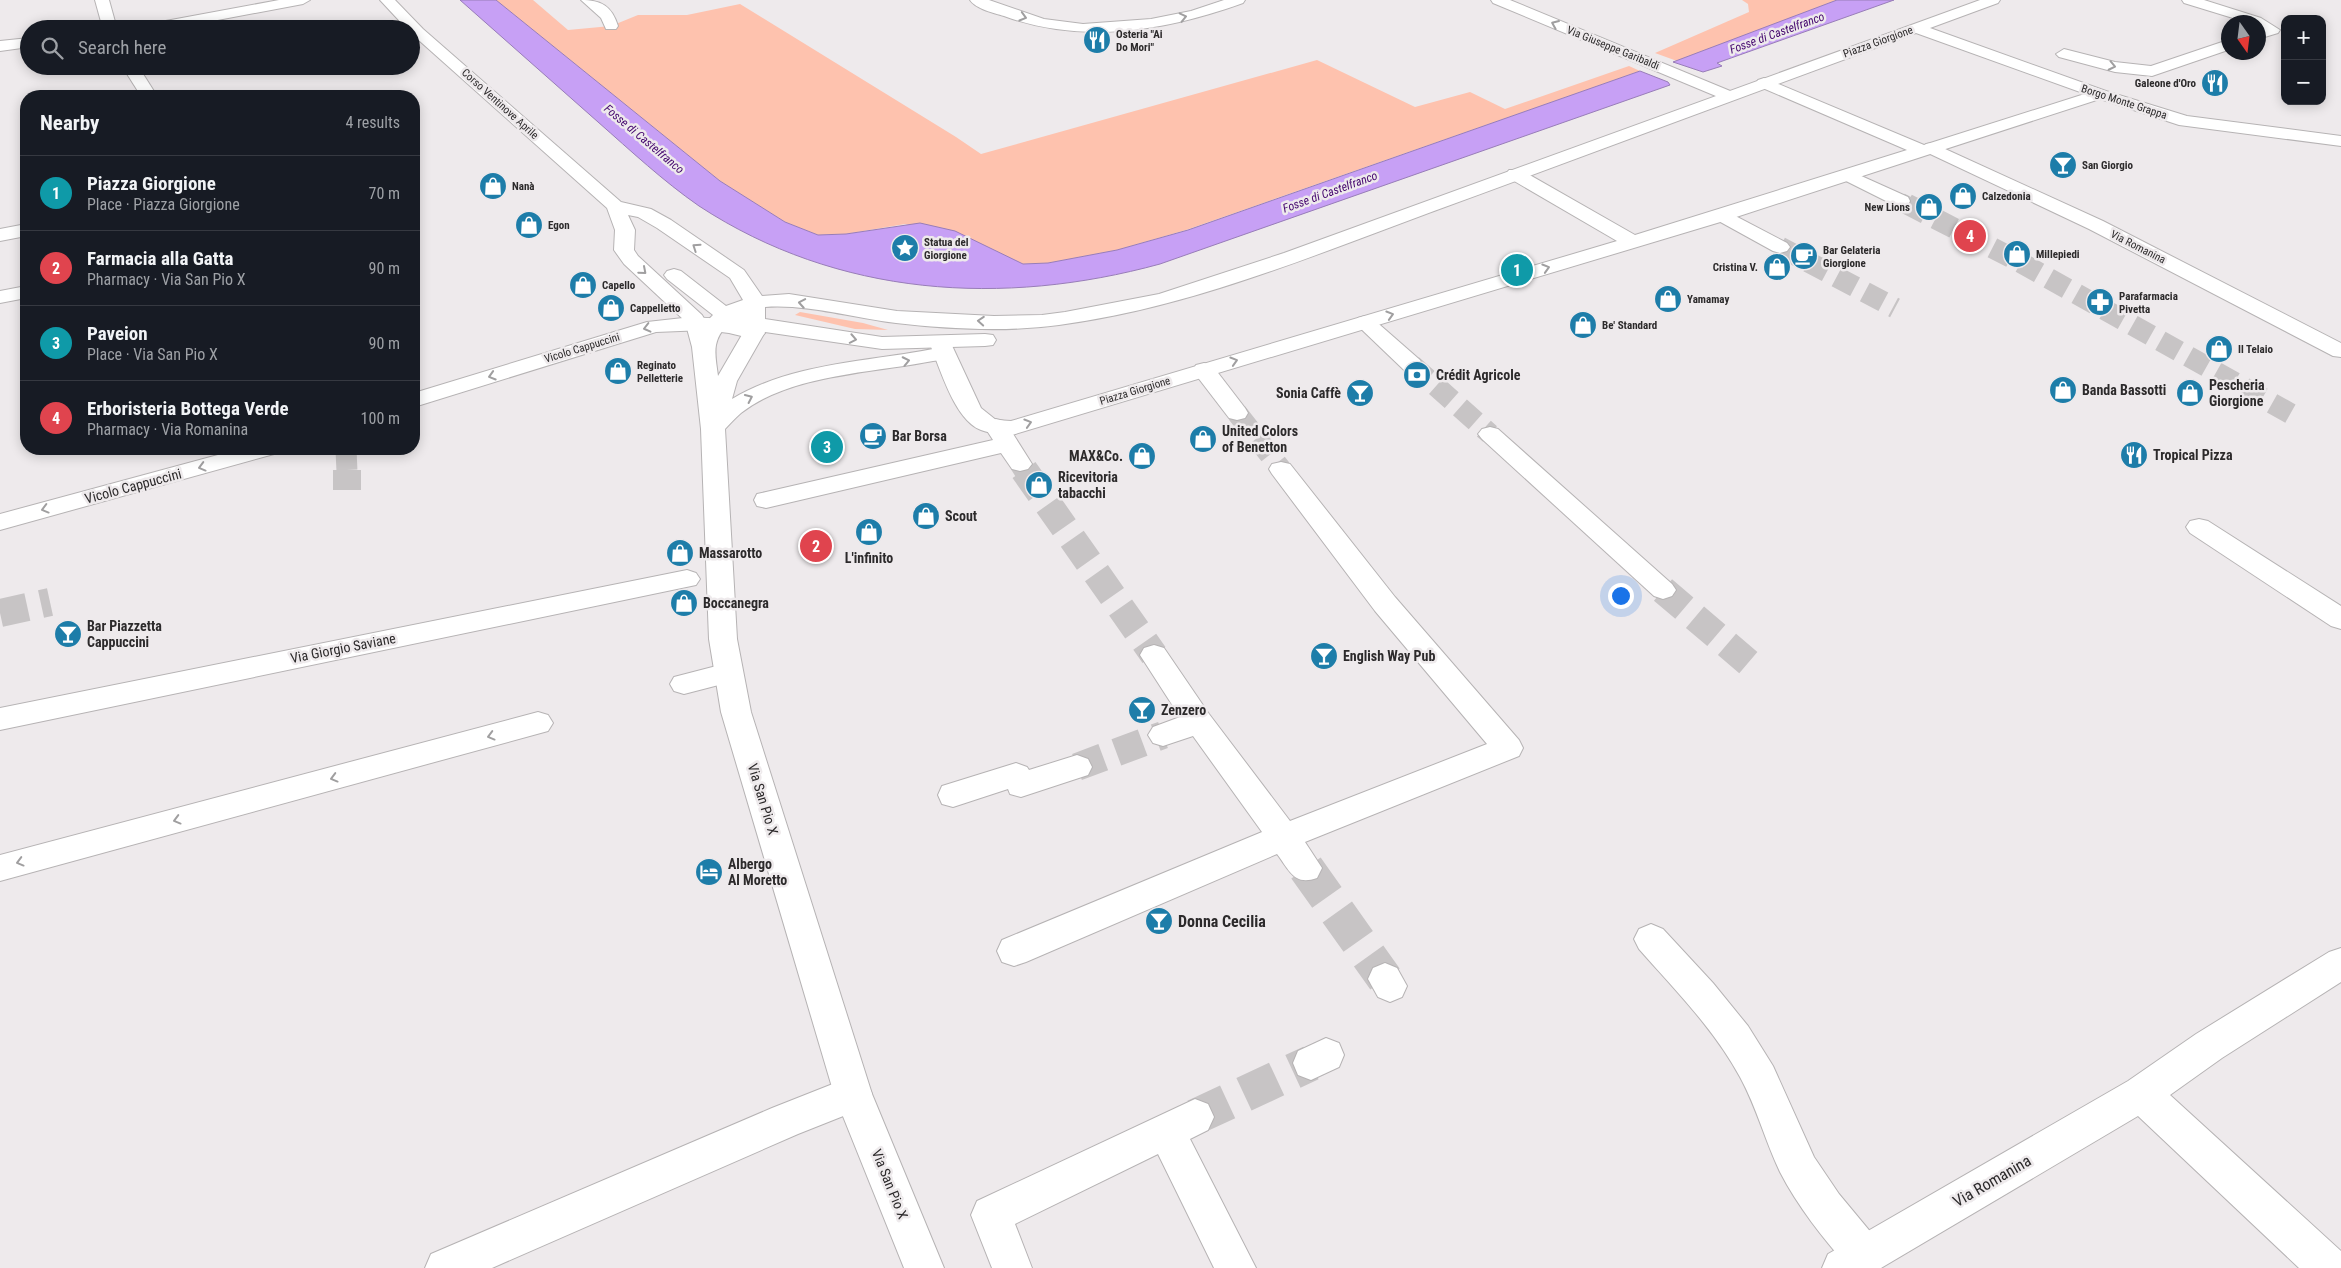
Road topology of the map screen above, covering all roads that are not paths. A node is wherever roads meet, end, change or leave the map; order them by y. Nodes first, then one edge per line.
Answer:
1 (102, 0) edge
2 (303, 0) edge
3 (387, 0) edge
4 (588, 0) edge
5 (977, 0) edge
6 (1238, 0) edge
7 (1498, 0) edge
8 (1993, 0) edge
9 (2189, 0) edge
10 (2237, 15) edge
11 (108, 20) edge
12 (193, 20) edge
13 (406, 20) edge
14 (611, 26) dead end
15 (2266, 26) edge
16 (1916, 28) junction
17 (2266, 32) edge
18 (420, 34) edge
19 (20, 43) edge
20 (0, 46) edge
21 (2221, 47) edge
22 (2064, 54) dead end
23 (136, 75) edge
24 (1764, 83) junction
25 (145, 90) edge
26 (2100, 94) junction
27 (1729, 96) junction
28 (2341, 141) edge
29 (1928, 149) junction
30 (1515, 174) junction
31 (1848, 175) junction
32 (1901, 201) tunnel mouth
33 (615, 206) junction
34 (1722, 215) junction
35 (625, 230) junction
36 (20, 231) edge
37 (0, 235) edge
38 (1633, 242) junction
39 (1780, 247) tunnel mouth
40 (737, 274) junction
41 (20, 293) edge
42 (0, 297) edge
43 (955, 319) junction
44 (712, 320) junction
45 (754, 320) junction
46 (1042, 321) junction
47 (1365, 322) junction
48 (942, 347) junction
49 (2341, 351) edge
50 (1412, 365) tunnel mouth
51 (1204, 370) junction
52 (420, 398) edge
53 (1237, 413) tunnel mouth
54 (712, 429) junction
55 (1490, 434) tunnel mouth
56 (1002, 435) junction
57 (244, 455) edge
58 (1020, 464) tunnel mouth
59 (1281, 469) tunnel mouth
60 (766, 500) dead end
61 (0, 522) edge
62 (2199, 527) dead end
63 (687, 579) dead end
64 (1663, 590) tunnel mouth
65 (2341, 619) edge
66 (1154, 655) tunnel mouth
67 (728, 673) junction
68 (684, 684) dead end
69 (0, 719) edge
70 (1200, 722) junction
71 (538, 723) dead end
72 (1163, 735) tunnel mouth
73 (1077, 767) tunnel mouth
74 (953, 795) dead end
75 (1284, 837) junction
76 (0, 868) edge
77 (1306, 868) tunnel mouth
78 (1650, 939) dead end
79 (1014, 951) dead end
80 (2341, 963) edge
81 (853, 1094) junction
82 (2141, 1094) junction
83 (1853, 1262) edge
84 (445, 1268) edge
85 (924, 1268) edge
86 (1012, 1268) edge
87 (1236, 1268) edge
88 (2330, 1268) edge

1 - 11 street
2 - 12 street
3 - 13 street, Corso Ventinove Aprile
4 - 14 street
5 -> 6 street
27 -> 7 street, Via Giuseppe Garibaldi
8 - 16 street, Piazza Giorgione
9 - 10 street
15 - 17 street
16 - 24 street, Piazza Giorgione
16 - 26 street, Borgo Monte Grappa
18 - 33 street, Corso Ventinove Aprile
19 - 20 street
22 -> 21 street
23 - 25 street
24 - 27 street, Piazza Giorgione
24 - 29 street
26 - 28 street, Borgo Monte Grappa
26 - 29 street, Piazza Giorgione
27 - 30 street, Piazza Giorgione
29 - 31 street, Piazza Giorgione
29 - 49 street, Via Romanina
30 - 38 street
30 - 46 street, Piazza Giorgione
31 - 32 street
31 - 34 street, Piazza Giorgione
33 - 35 street
40 -> 33 street
34 - 38 street, Piazza Giorgione
34 - 39 street
35 - 44 street
35 -> 44 street
36 - 37 street
47 -> 38 street, Piazza Giorgione
40 - 43 street
40 - 45 street
41 - 42 street
43 -> 45 street
46 -> 43 street
44 - 45 street, Vicolo Cappuccini
44 - 45 street
44 -> 52 street, Vicolo Cappuccini
44 - 54 street, Via San Pio X
45 -> 48 street
45 - 54 street
46 - 48 street
47 - 50 street
51 -> 47 street, Piazza Giorgione
54 -> 48 street
48 - 56 street
51 - 53 street
56 -> 51 street, Piazza Giorgione
54 - 67 street, Via San Pio X
55 - 64 street
56 - 58 street
56 - 60 street, Piazza Giorgione
57 -> 61 street, Vicolo Cappuccini
59 - 75 street
62 - 65 street
63 - 69 street, Via Giorgio Saviane
66 - 70 street
67 - 68 street
67 - 81 street, Via San Pio X
70 - 72 street
70 - 75 street
71 -> 76 street
73 - 74 street
75 - 77 street
75 - 79 street
78 - 83 street
80 - 82 street, Via Romanina
81 - 84 street
81 - 85 street, Via San Pio X
82 - 83 street, Via Romanina
82 - 88 street
86 - 87 street

